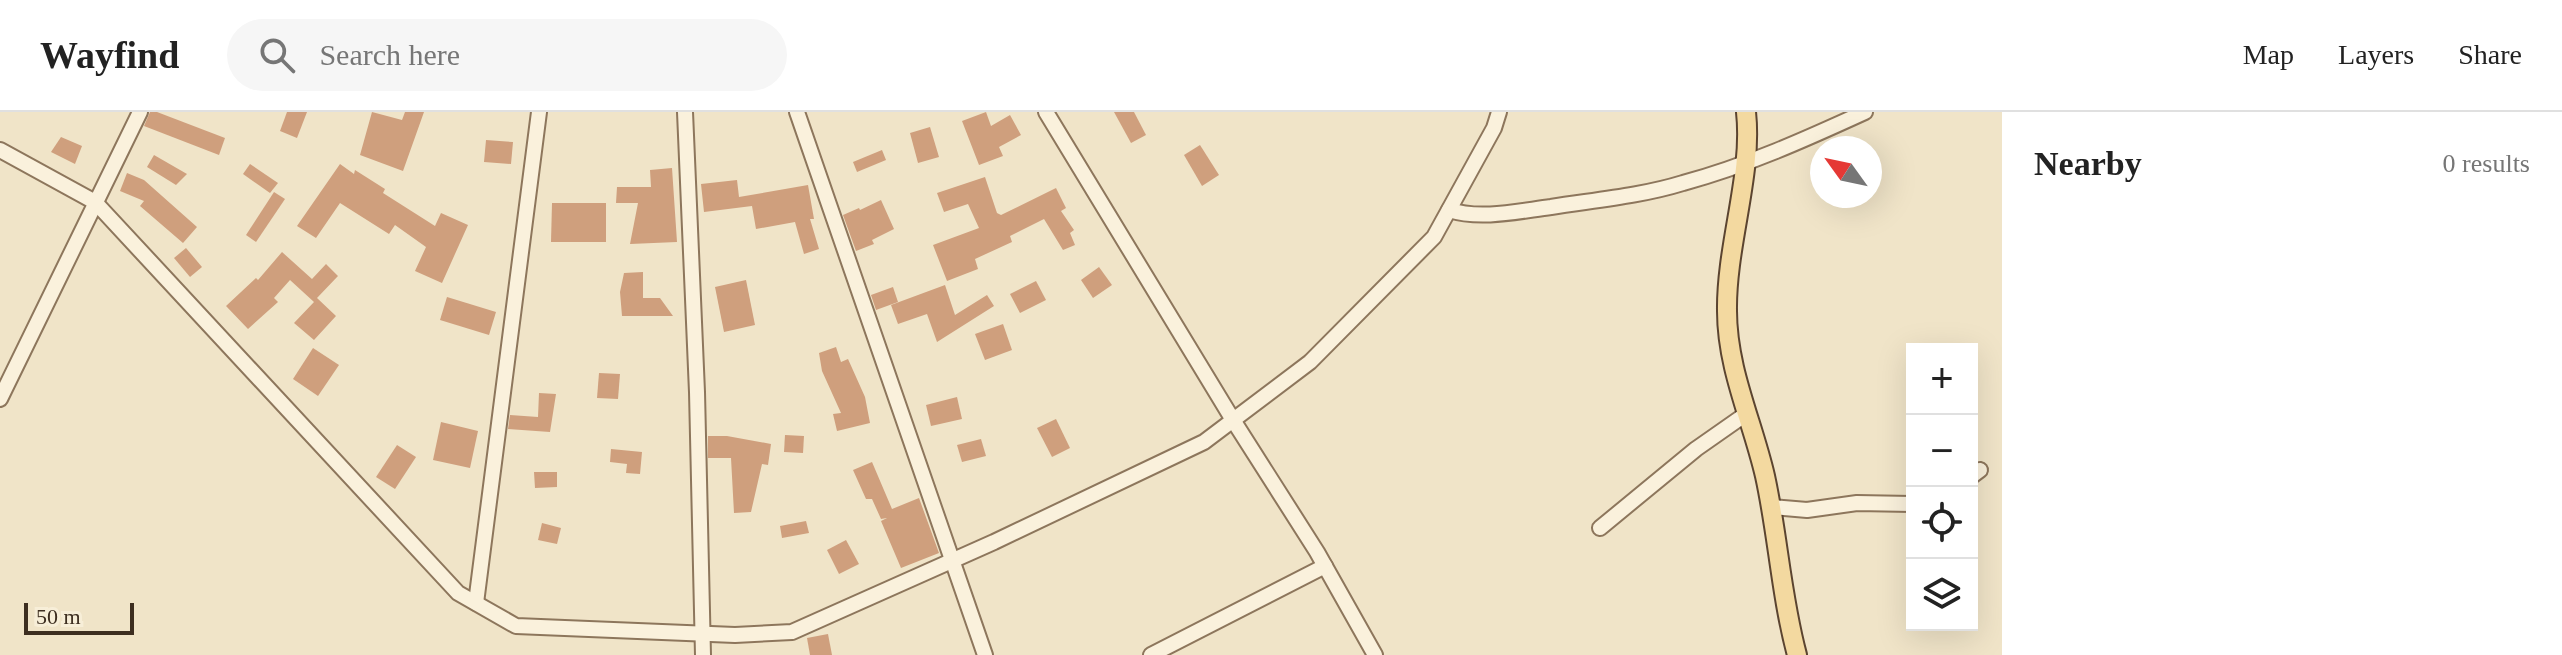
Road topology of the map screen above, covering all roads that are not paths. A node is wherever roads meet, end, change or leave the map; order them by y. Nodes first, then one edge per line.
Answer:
1 (140, 112) edge
2 (539, 112) edge
3 (685, 112) edge
4 (797, 112) edge
5 (1046, 112) edge
6 (1499, 112) edge
7 (1746, 112) edge
8 (1865, 112) edge
9 (0, 150) edge
10 (1745, 162) junction
11 (95, 202) junction
12 (1449, 210) junction
13 (0, 399) edge
14 (1746, 414) junction
15 (1233, 420) junction
16 (1906, 504) edge
17 (1771, 507) junction
18 (1600, 528) dead end
19 (952, 561) junction
20 (1325, 566) junction
21 (476, 603) junction
22 (703, 633) junction
23 (703, 655) edge
24 (985, 655) edge
25 (1151, 655) edge
26 (1375, 655) edge
27 (1797, 655) edge

1 - 11 street
2 - 21 street
3 - 22 street
4 - 19 street
5 - 15 street
6 - 12 street
7 - 10 main road
8 - 10 street
9 - 11 street
10 - 12 street
10 - 14 main road
11 - 13 street
11 - 21 street
12 - 15 street
14 - 17 main road
14 - 18 street
15 - 19 street
15 - 20 street
16 - 17 street
17 - 27 main road
19 - 22 street
19 - 24 street
20 - 25 street
20 - 26 street
21 - 22 street
22 - 23 street

